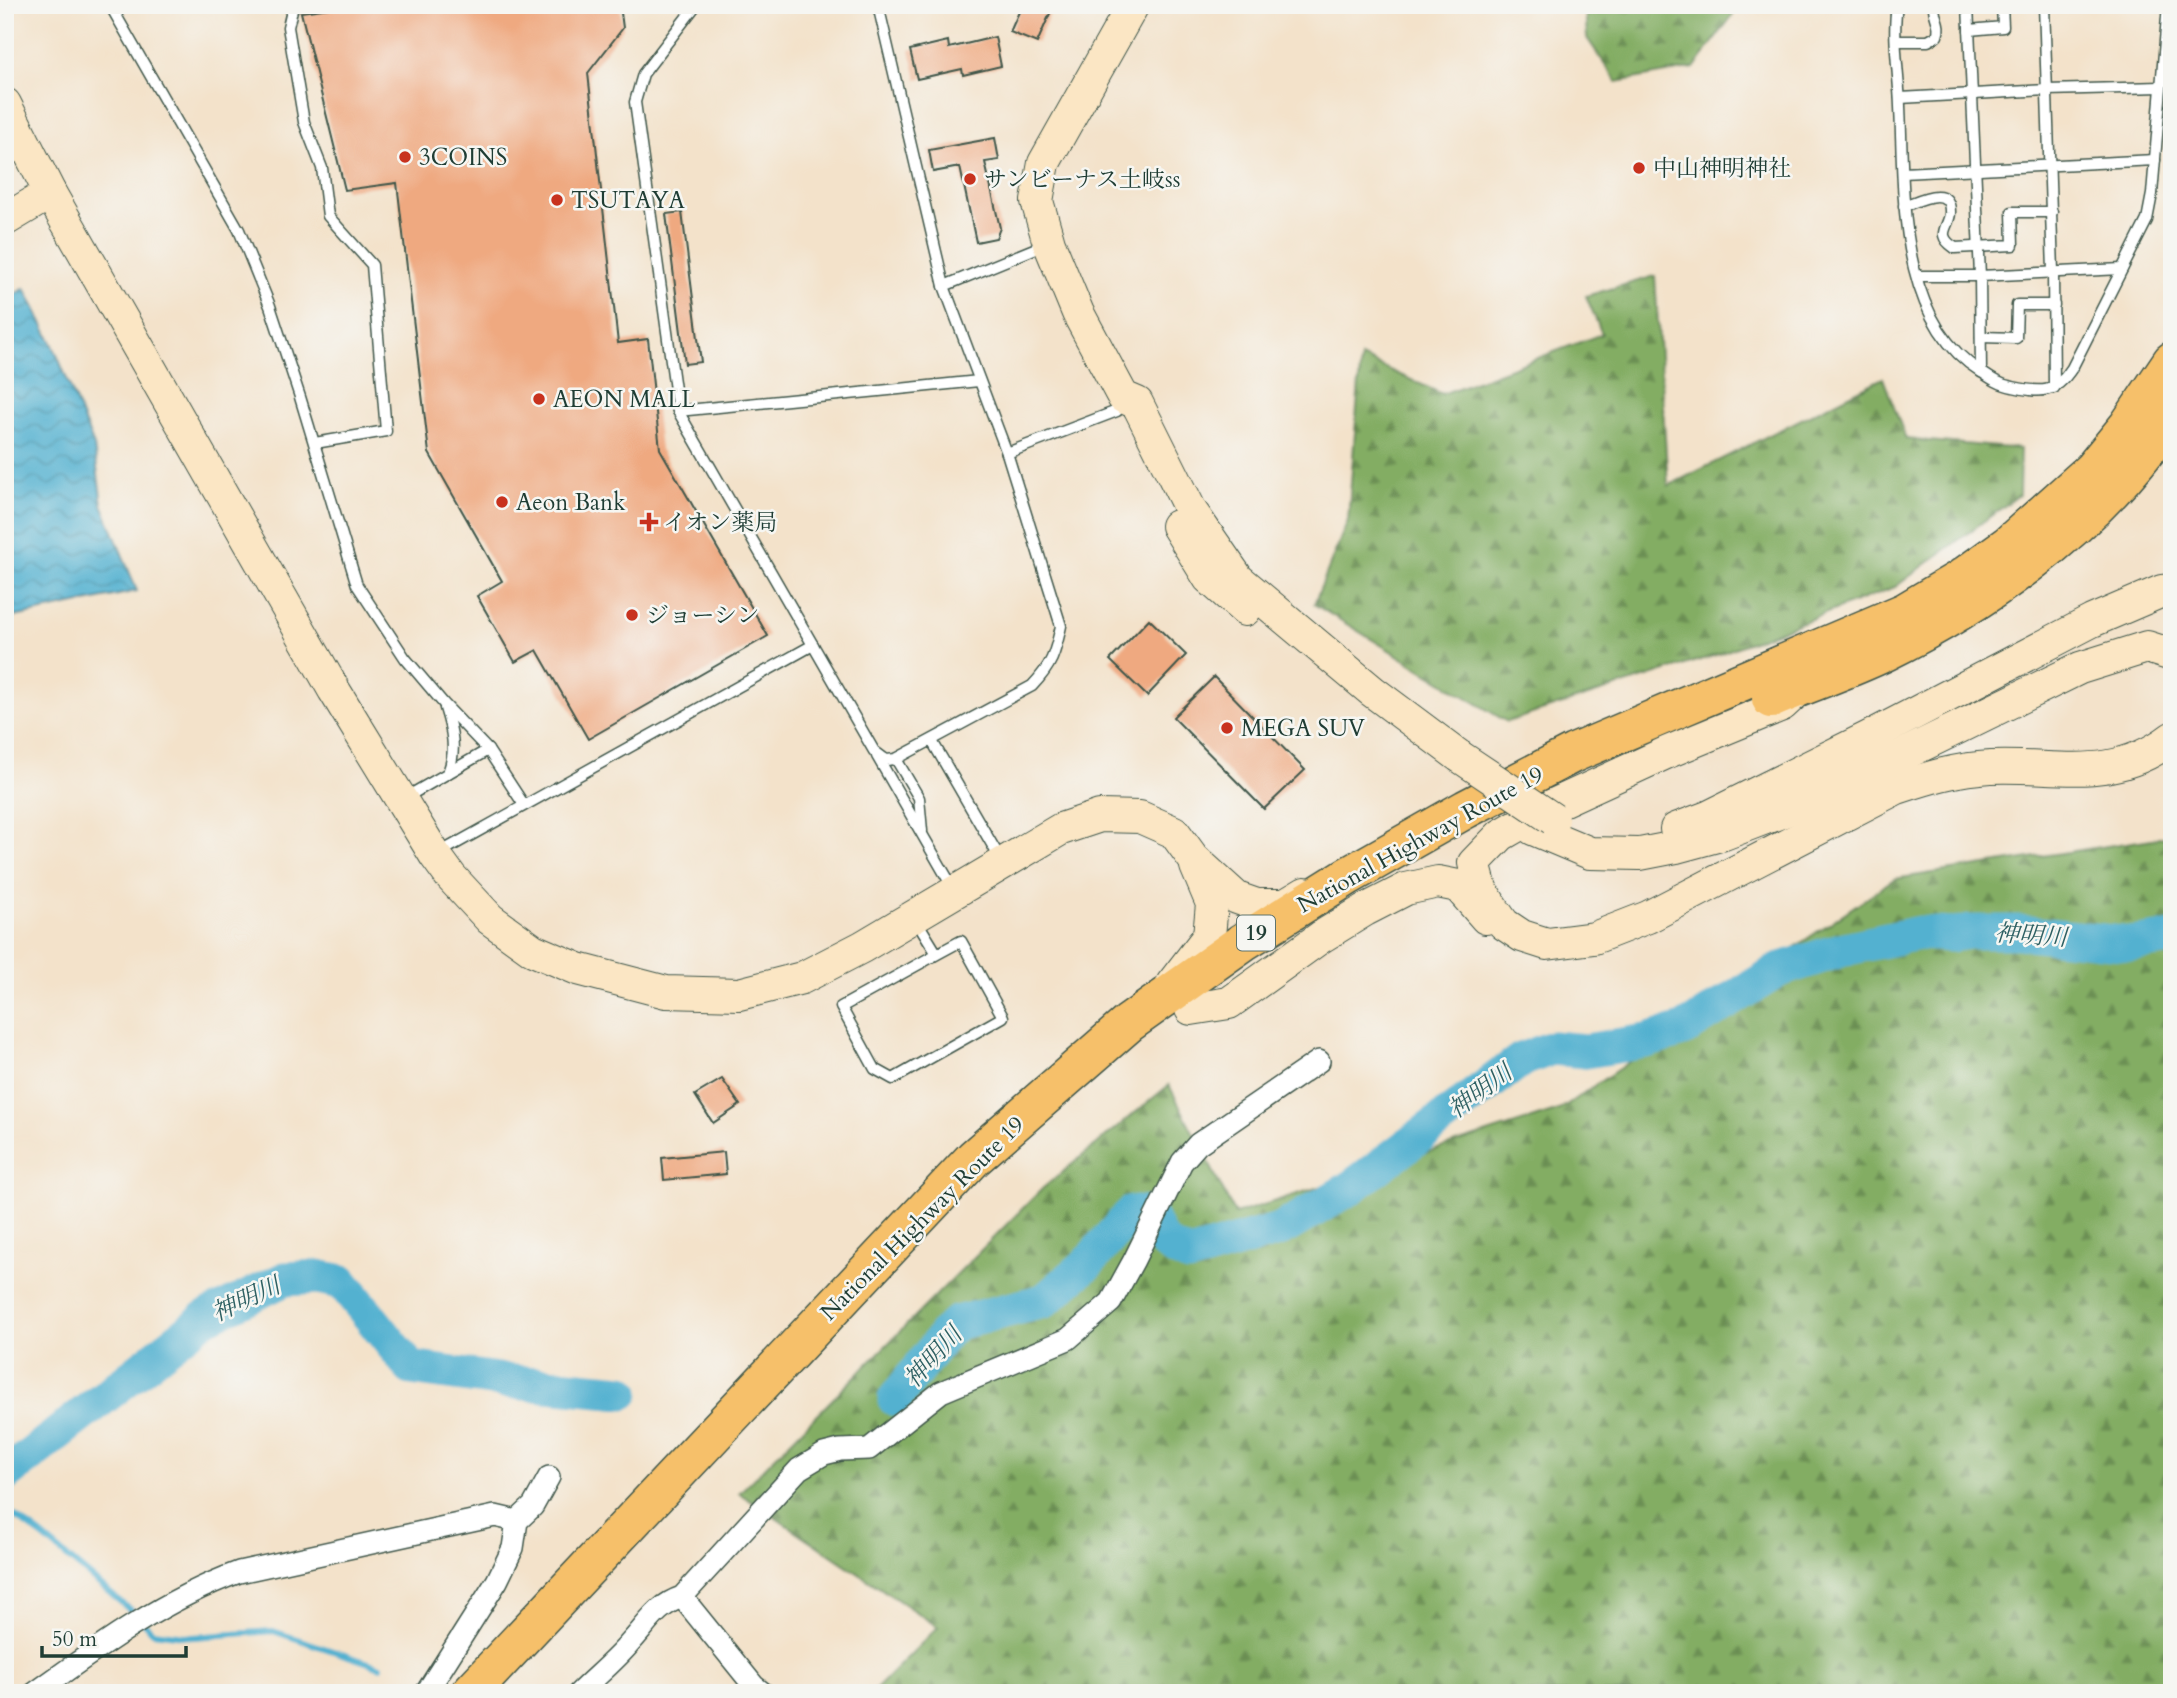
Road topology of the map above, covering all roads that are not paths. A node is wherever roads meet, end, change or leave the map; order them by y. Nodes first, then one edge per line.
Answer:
1 (110, 5) edge
2 (296, 5) edge
3 (696, 5) edge
4 (878, 5) edge
5 (1133, 5) edge
6 (1897, 5) edge
7 (1934, 5) edge
8 (1968, 5) edge
9 (2002, 5) edge
10 (2044, 5) edge
11 (2168, 5) edge
12 (1969, 30) junction
13 (1897, 41) junction
14 (2161, 87) junction
15 (2047, 90) junction
16 (1972, 94) junction
17 (1900, 98) junction
18 (5, 104) edge
19 (2155, 160) junction
20 (2050, 165) junction
21 (1975, 169) junction
22 (1903, 173) junction
23 (50, 193) junction
24 (1904, 206) junction
25 (2052, 212) junction
26 (5, 220) edge
27 (1049, 243) junction
28 (1978, 247) junction
29 (2122, 269) junction
30 (2053, 271) junction
31 (1917, 276) junction
32 (1980, 276) junction
33 (944, 286) junction
34 (2053, 305) junction
35 (1981, 337) junction
36 (2172, 361) edge
37 (1981, 372) junction
38 (979, 381) junction
39 (2054, 388) junction
40 (1120, 404) junction
41 (678, 411) junction
42 (2172, 412) edge
43 (315, 443) junction
44 (1007, 453) junction
45 (2172, 590) edge
46 (2172, 608) edge
47 (813, 645) junction
48 (2172, 655) edge
49 (1804, 685) junction
50 (444, 704) junction
51 (2172, 738) edge
52 (932, 741) junction
53 (488, 750) junction
54 (874, 751) junction
55 (2172, 755) edge
56 (897, 759) junction
57 (449, 773) junction
58 (401, 800) junction
59 (524, 805) junction
60 (1466, 809) junction
61 (1543, 824) junction
62 (922, 834) junction
63 (1676, 847) junction
64 (435, 855) junction
65 (1193, 858) junction
66 (1003, 863) junction
67 (955, 890) junction
68 (914, 915) junction
69 (937, 954) junction
70 (1151, 1006) junction
71 (1191, 1009) junction
72 (1319, 1061) dead end
73 (549, 1477) dead end
74 (517, 1521) junction
75 (682, 1597) junction
76 (35, 1693) edge
77 (426, 1693) edge
78 (470, 1693) edge
79 (505, 1693) edge
80 (579, 1693) edge
81 (764, 1693) edge

1 - 43 lane
2 - 43 lane
3 - 41 lane
4 - 33 lane
5 - 27 street
6 - 13 lane
7 - 13 lane
8 - 12 lane
9 - 12 lane
10 - 15 lane
11 - 14 lane
12 - 16 lane
13 - 17 lane
14 - 15 lane
14 - 19 lane
15 - 16 lane
15 - 20 lane
16 - 17 lane
16 - 21 lane
17 - 22 lane
18 - 23 street
19 - 20 lane
19 - 29 lane
20 - 21 lane
20 - 25 lane
21 - 22 lane
21 - 28 lane
22 - 24 lane
23 - 26 street
23 - 58 street
24 - 28 lane
24 - 31 lane
25 - 28 lane
25 - 30 lane
27 - 33 lane
27 - 40 street
28 - 32 lane
29 - 30 lane
29 - 39 lane
30 - 32 lane
30 - 34 lane
31 - 32 lane
31 - 37 lane
32 - 35 lane
33 - 38 lane
34 - 35 lane
34 - 39 lane
35 - 37 lane
36 - 60 highway, National Highway Route 19 / 19
37 - 39 lane
38 - 41 lane
38 - 44 lane
40 - 44 lane
40 - 61 street
41 - 47 lane
42 - 49 highway, National Highway Route 19 / 19
43 - 50 lane
44 - 52 lane
45 - 61 street
46 - 63 street
47 - 54 lane
47 - 59 lane
48 - 63 street
49 - 51 street
49 - 71 highway, National Highway Route 19 / 19
50 - 53 lane
50 - 57 lane
52 - 56 lane
52 - 66 lane
53 - 57 lane
53 - 59 lane
54 - 56 lane
54 - 62 lane
55 - 71 street
56 - 62 lane
57 - 58 lane
58 - 64 street
59 - 64 lane
60 - 65 street
60 - 70 highway, National Highway Route 19 / 19
61 - 63 street
62 - 67 lane
64 - 68 street
65 - 66 street
65 - 70 street
66 - 67 street
67 - 68 street
68 - 69 lane
69 - 69 lane
70 - 78 highway, National Highway Route 19 / 19
71 - 79 highway, National Highway Route 19 / 19
72 - 75 street
73 - 74 street
74 - 76 street
74 - 77 street
75 - 80 street
75 - 81 street

